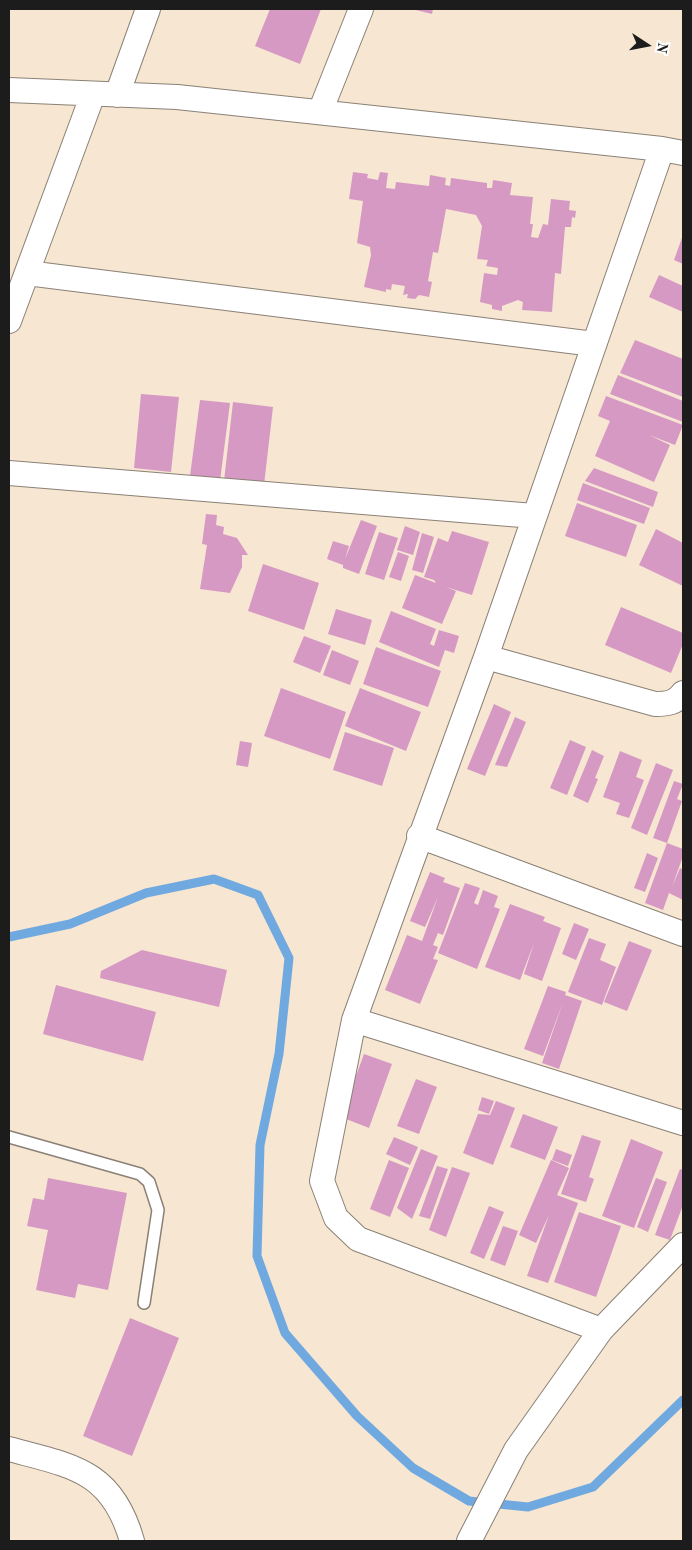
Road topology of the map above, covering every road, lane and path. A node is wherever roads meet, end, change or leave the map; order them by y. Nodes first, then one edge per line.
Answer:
1 (148, 9) edge
2 (360, 9) edge
3 (9, 90) edge
4 (93, 94) junction
5 (117, 94) junction
6 (320, 112) junction
7 (672, 151) edge
8 (27, 273) junction
9 (9, 321) edge
10 (594, 344) junction
11 (9, 473) edge
12 (534, 516) junction
13 (486, 658) junction
14 (683, 693) edge
15 (420, 836) junction
16 (683, 934) edge
17 (354, 1020) junction
18 (683, 1123) edge
19 (9, 1137) edge
20 (683, 1245) edge
21 (144, 1303) dead end
22 (601, 1330) junction
23 (9, 1449) edge
24 (132, 1541) edge
25 (469, 1541) edge

1 - 5 street
2 - 6 street
3 - 4 street
4 - 5 street
4 - 8 street
5 - 6 street
6 - 7 street
7 - 10 street
8 - 9 street
8 - 10 street
10 - 12 street
11 - 12 street
12 - 13 street
13 - 14 street
13 - 15 street
15 - 16 street
15 - 17 street
17 - 18 street
17 - 22 street
19 - 21 lane
20 - 22 street
22 - 25 street
23 - 24 street

